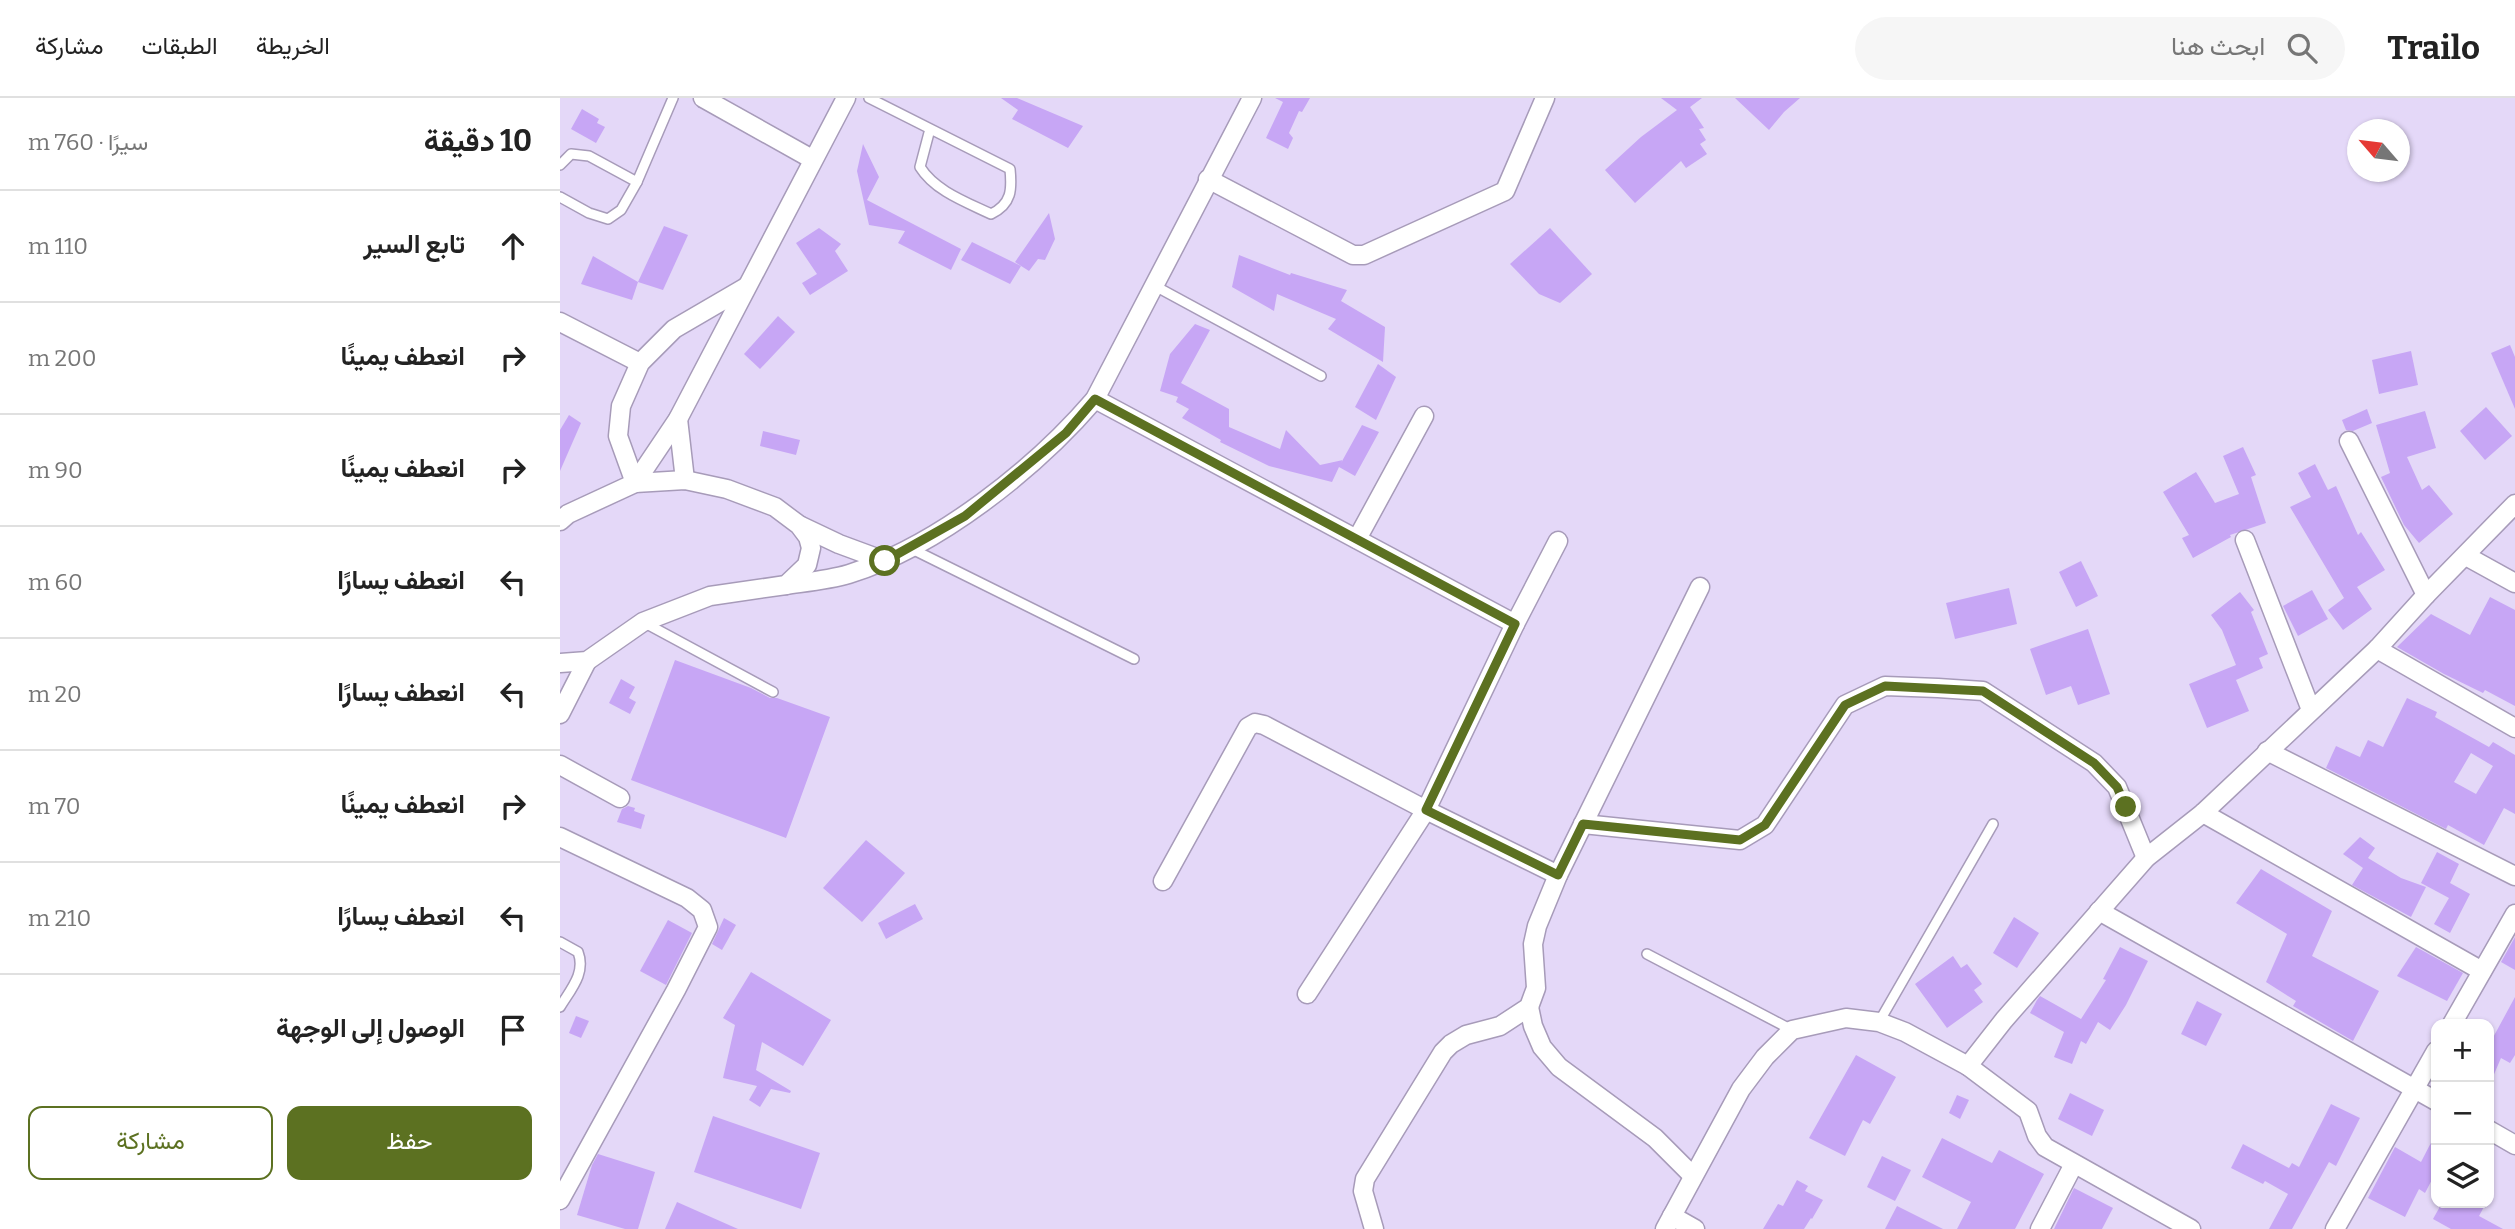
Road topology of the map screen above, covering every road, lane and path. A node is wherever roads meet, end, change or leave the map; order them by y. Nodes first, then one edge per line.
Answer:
1 (673, 98) edge
2 (703, 98) edge
3 (846, 98) edge
4 (869, 98) edge
5 (1252, 98) edge
6 (1545, 98) edge
7 (930, 129) junction
8 (812, 159) junction
9 (560, 165) edge
10 (1208, 179) junction
11 (637, 182) junction
12 (560, 197) edge
13 (1155, 286) junction
14 (746, 287) junction
15 (560, 322) edge
16 (640, 363) junction
17 (1321, 376) dead end
18 (1095, 399) junction
19 (1424, 416) dead end
20 (678, 419) junction
21 (2349, 441) dead end
22 (685, 480) junction
23 (635, 483) junction
24 (2515, 504) edge
25 (563, 515) edge
26 (800, 525) junction
27 (1357, 539) junction
28 (2245, 540) dead end
29 (1558, 541) dead end
30 (909, 547) junction
31 (2466, 556) junction
32 (885, 561) junction
33 (2515, 583) edge
34 (786, 585) junction
35 (1700, 587) dead end
36 (2426, 595) junction
37 (643, 622) junction
38 (1515, 624) junction
39 (2377, 649) junction
40 (1134, 659) dead end
41 (587, 661) junction
42 (560, 663) edge
43 (773, 692) dead end
44 (2311, 710) junction
45 (560, 713) edge
46 (2515, 728) edge
47 (2267, 751) junction
48 (560, 765) edge
49 (620, 798) dead end
50 (1426, 810) junction
51 (2203, 813) junction
52 (1583, 824) junction
53 (1993, 824) dead end
54 (560, 836) edge
55 (2146, 858) junction
56 (1558, 875) junction
57 (2515, 876) edge
58 (1163, 881) dead end
59 (2099, 911) junction
60 (2515, 914) edge
61 (560, 942) edge
62 (1647, 954) dead end
63 (2482, 971) junction
64 (1307, 994) dead end
65 (560, 1007) edge
66 (1529, 1007) junction
67 (2455, 1019) edge
68 (1879, 1022) junction
69 (1792, 1030) junction
70 (2431, 1059) edge
71 (1968, 1066) junction
72 (2414, 1088) junction
73 (2431, 1098) edge
74 (2494, 1133) edge
75 (2515, 1144) edge
76 (2074, 1164) junction
77 (1693, 1176) junction
78 (560, 1200) edge
79 (1668, 1223) edge
80 (1374, 1229) edge
81 (1695, 1229) edge
82 (2040, 1229) edge
83 (2191, 1229) edge
84 (2334, 1229) edge

1 - 11 lane
2 - 8 street
3 - 8 street
4 - 7 lane
5 - 10 street
6 - 10 street
7 - 7 lane
8 - 14 street
9 - 11 lane
10 - 13 street
11 - 12 lane
13 - 17 lane
13 - 18 street
14 - 16 street
14 - 20 street
15 - 16 street
16 - 23 street
18 - 27 street
18 - 30 street
19 - 27 street
20 - 22 street
20 - 23 street
21 - 36 street
22 - 23 street
22 - 26 street
23 - 25 street
24 - 31 street
26 - 32 street
26 - 34 street
27 - 38 street
28 - 44 street
29 - 38 street
30 - 32 street
30 - 40 lane
31 - 33 street
31 - 36 street
32 - 34 street
34 - 37 street
35 - 52 street
36 - 39 street
37 - 41 street
37 - 43 lane
38 - 50 street
39 - 44 street
39 - 46 street
41 - 42 street
41 - 45 street
44 - 47 street
47 - 51 street
47 - 57 street
48 - 49 street
50 - 56 street
50 - 58 street
50 - 64 street
51 - 55 street
51 - 63 street
52 - 55 street
52 - 56 street
53 - 68 lane
54 - 78 street
55 - 59 street
56 - 66 street
59 - 71 street
59 - 72 street
60 - 63 street
61 - 65 lane
62 - 69 lane
63 - 67 street
66 - 77 street
66 - 80 street
68 - 69 street
68 - 71 street
69 - 77 street
70 - 72 street
71 - 76 street
72 - 73 street
72 - 84 street
74 - 75 street
76 - 82 street
76 - 83 street
77 - 79 street
79 - 81 street

